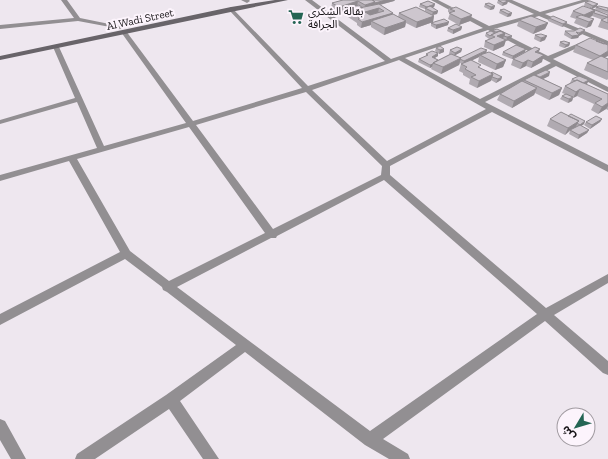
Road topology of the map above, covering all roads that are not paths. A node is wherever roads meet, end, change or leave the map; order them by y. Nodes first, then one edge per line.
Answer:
1 (64, 0) edge
2 (254, 0) edge
3 (285, 0) edge
4 (308, 0) edge
5 (434, 0) edge
6 (507, 0) edge
7 (588, 0) edge
8 (245, 1) edge
9 (231, 10) junction
10 (540, 14) junction
11 (78, 19) junction
12 (0, 27) edge
13 (489, 28) junction
14 (123, 30) junction
15 (596, 38) junction
16 (608, 43) edge
17 (56, 47) junction
18 (0, 52) edge
19 (0, 58) edge
20 (399, 58) junction
21 (389, 60) junction
22 (553, 61) junction
23 (306, 89) junction
24 (608, 90) edge
25 (80, 99) junction
26 (480, 102) junction
27 (492, 109) junction
28 (0, 122) edge
29 (191, 124) junction
30 (102, 150) junction
31 (72, 158) junction
32 (386, 165) junction
33 (608, 169) edge
34 (385, 176) junction
35 (0, 178) edge
36 (272, 235) junction
37 (126, 254) junction
38 (608, 278) edge
39 (167, 287) junction
40 (546, 314) junction
41 (0, 320) edge
42 (245, 345) junction
43 (608, 369) edge
44 (171, 400) junction
45 (0, 426) edge
46 (370, 440) junction
47 (398, 458) edge
48 (19, 459) edge
49 (82, 459) edge
50 (212, 459) edge

1 - 11 street
2 - 8 main road, Al Wadi Street
3 - 9 main road, Al Wadi Street
4 - 21 street
5 - 13 street
6 - 10 street
7 - 10 street
8 - 14 main road, Al Wadi Street
9 - 14 main road, Al Wadi Street
9 - 23 street
10 - 13 street
10 - 15 street
11 - 12 street
11 - 14 street
13 - 20 street
13 - 22 street
14 - 17 main road, Al Wadi Street
14 - 18 main road, Al Wadi Street
14 - 29 street
15 - 16 street
15 - 22 street
17 - 19 main road, Al Wadi Street
17 - 25 street
20 - 21 street
20 - 26 street
21 - 23 street
22 - 24 street
22 - 26 street
23 - 29 street
23 - 32 street
25 - 28 street
25 - 30 street
26 - 27 street
27 - 32 street
27 - 33 street
29 - 30 street
29 - 36 street
30 - 31 street
31 - 35 street
31 - 37 street
32 - 34 street
34 - 36 street
34 - 40 street
36 - 39 street
37 - 39 street
37 - 41 street
38 - 40 street
39 - 42 street
40 - 43 street
40 - 46 street
42 - 44 street
42 - 46 street
44 - 49 street
44 - 50 street
45 - 48 street
46 - 47 street

